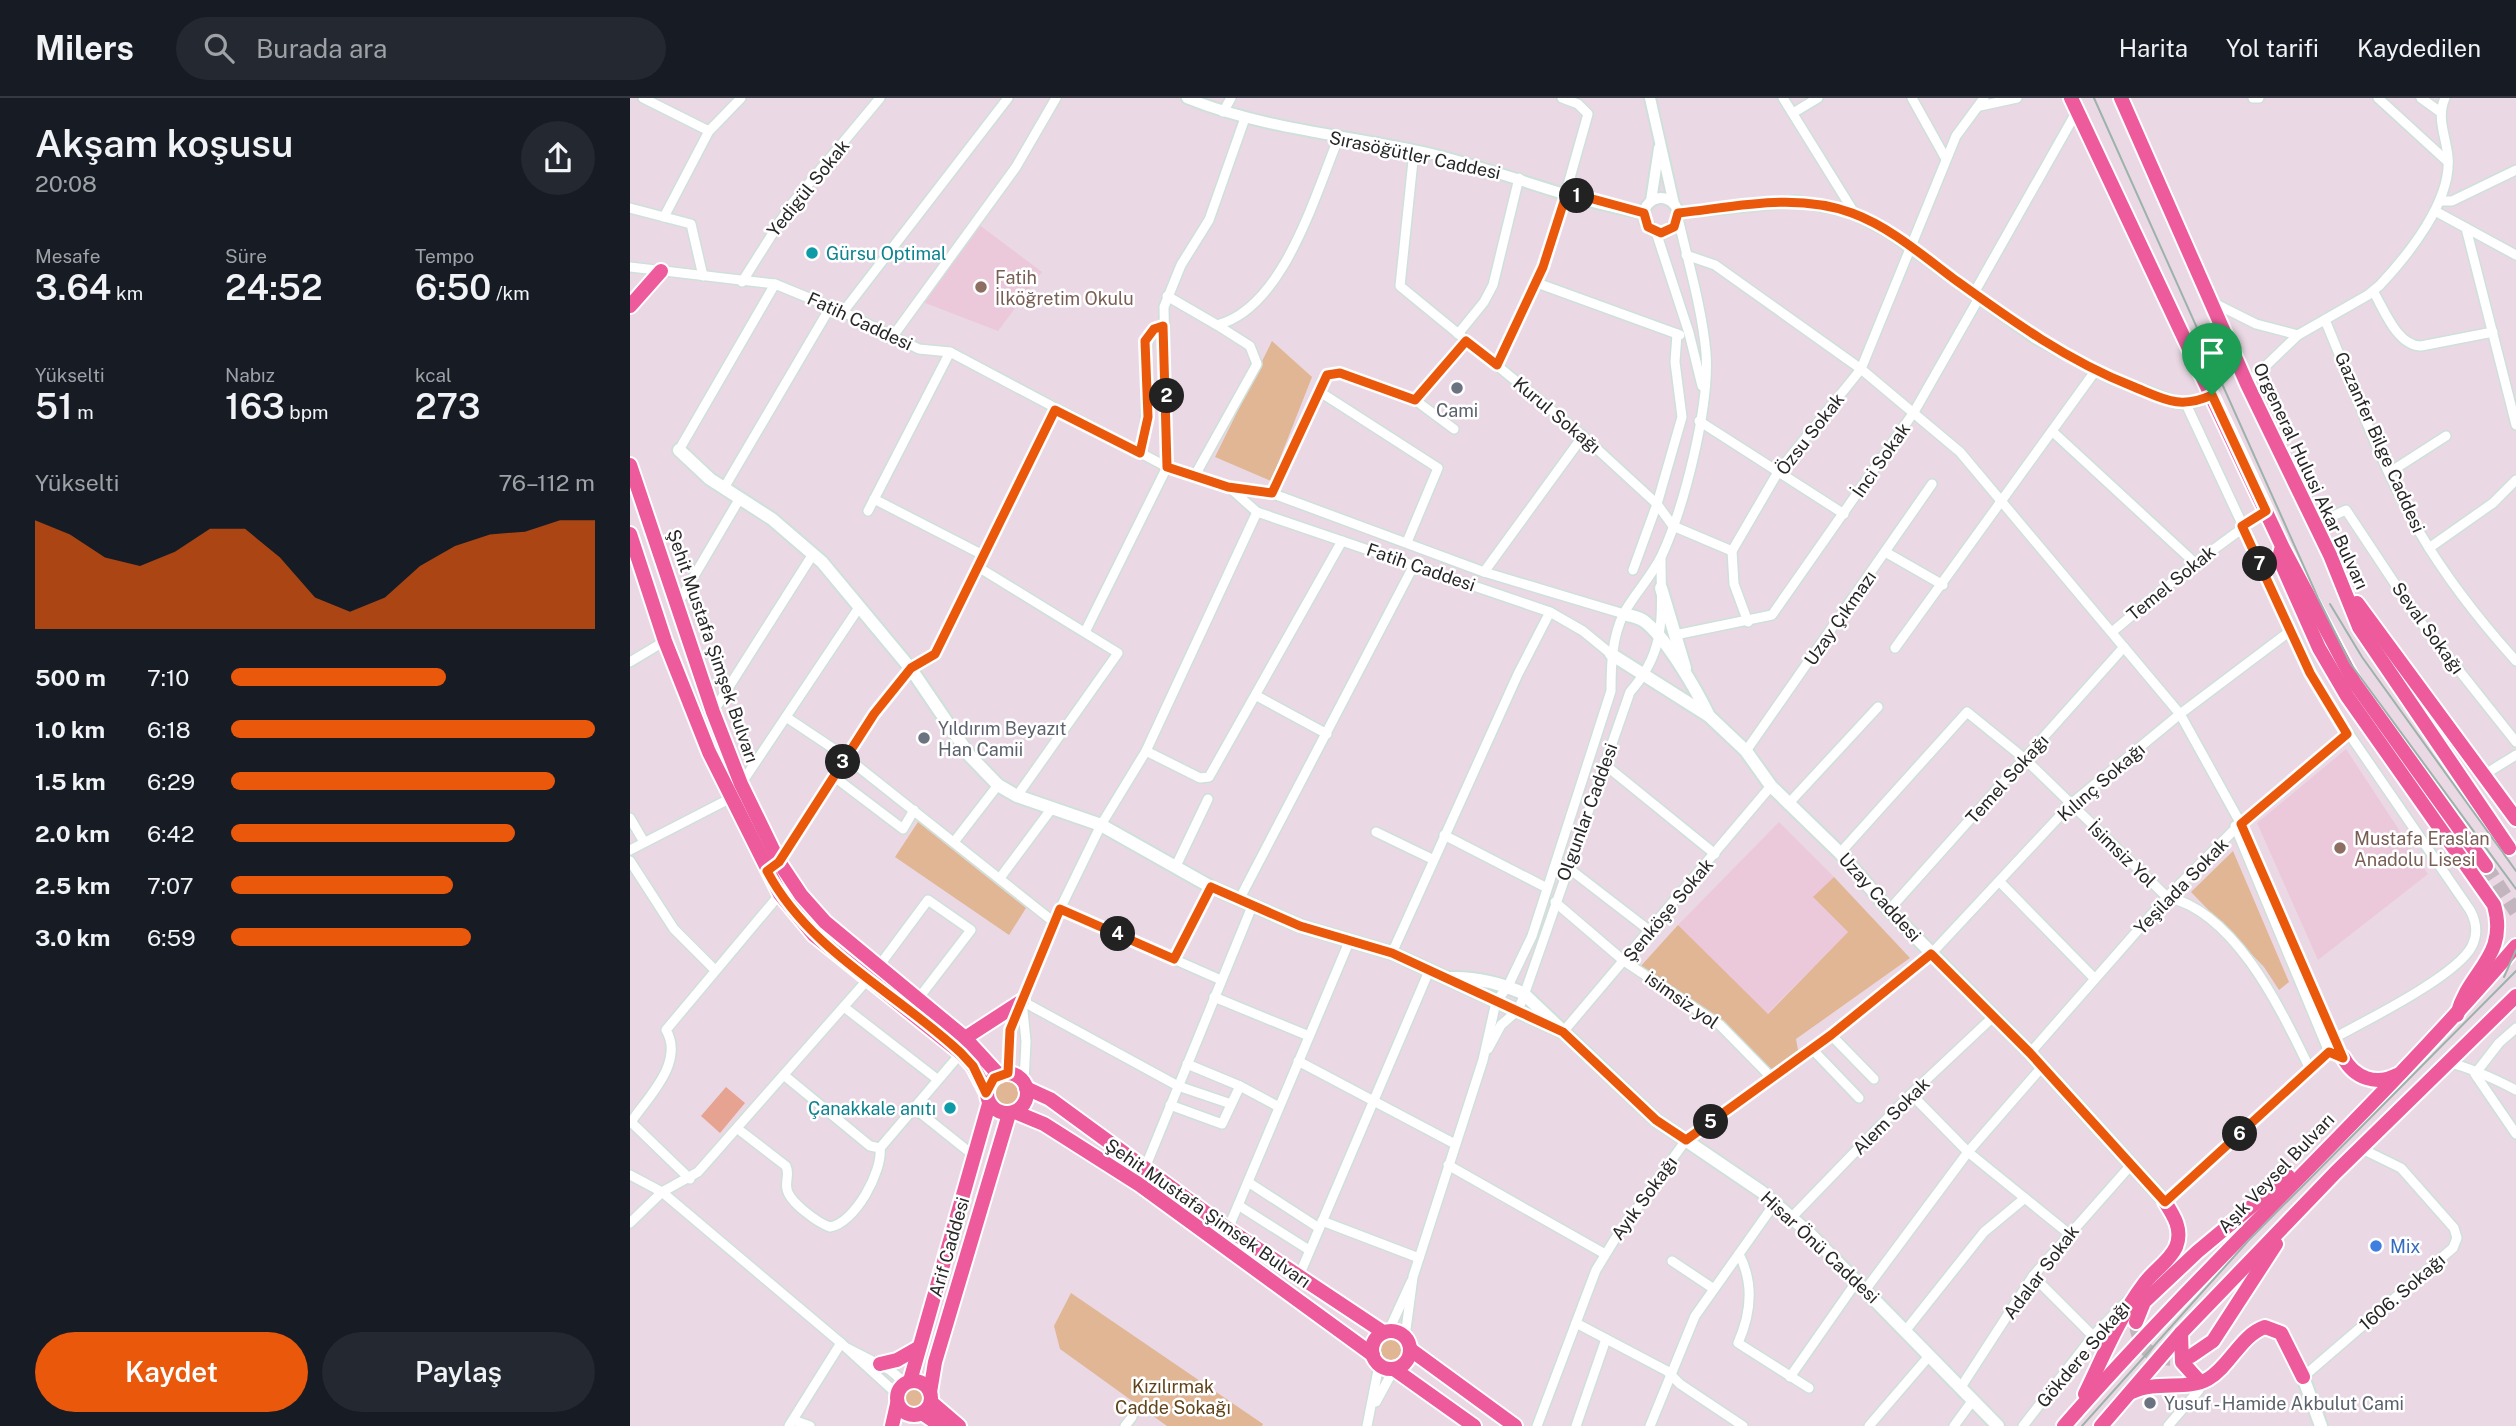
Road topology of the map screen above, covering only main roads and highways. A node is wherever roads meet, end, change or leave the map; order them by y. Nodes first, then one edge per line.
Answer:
1 (2121, 98) edge
2 (2074, 105) edge
3 (661, 271) road end
4 (630, 306) edge
5 (679, 450) road end
6 (630, 465) edge
7 (630, 534) edge
8 (2282, 547) junction
9 (2330, 555) junction
10 (1661, 588) road end
11 (1623, 614) road end
12 (1611, 654) road end
13 (1688, 678) junction
14 (1709, 716) junction
15 (2516, 819) edge
16 (2509, 848) dead end
17 (2486, 866) tunnel mouth
18 (2516, 946) edge
19 (1445, 978) junction
20 (2514, 1000) edge
21 (1022, 1001) road end
22 (2456, 1015) junction
23 (1563, 1032) junction
24 (965, 1038) junction
25 (2336, 1055) road end
26 (1003, 1074) junction
27 (2398, 1074) junction
28 (1025, 1086) junction
29 (988, 1098) junction
30 (1012, 1113) junction
31 (2346, 1128) junction
32 (2165, 1202) joint
33 (2294, 1216) junction
34 (2136, 1322) dead end
35 (1386, 1331) junction
36 (2181, 1333) junction
37 (1408, 1343) junction
38 (918, 1348) junction
39 (2191, 1356) tunnel mouth
40 (1376, 1360) junction
41 (880, 1364) road end
42 (1394, 1369) junction
43 (2303, 1377) joint
44 (2200, 1382) junction
45 (902, 1391) junction
46 (2125, 1398) junction
47 (923, 1409) edge
48 (2077, 1411) junction
49 (1466, 1424) edge
50 (892, 1426) edge
51 (941, 1426) edge
52 (959, 1426) edge
53 (1515, 1426) edge
54 (1998, 1426) edge
55 (2064, 1426) edge
56 (2101, 1426) edge
57 (2321, 1426) edge

1 - 9 main road, Orgeneral Hulusi Akar Bulvarı
2 - 8 main road
3 - 4 main road
5 - 19 main road, Hisar Önü Caddesi
6 - 24 main road, Şehit Mustafa Şimşek Bulvarı
7 - 29 main road, Şehit Mustafa Şimşek Bulvarı
8 - 17 main road
8 - 22 main road
9 - 15 main road
9 - 16 main road, Orgeneral Hulusi Akar Bulvarı
10 - 13 main road
11 - 13 main road, Uzay Caddesi
12 - 14 main road, Uzay Caddesi
13 - 14 main road, Uzay Caddesi
14 - 32 main road, Uzay Caddesi
18 - 22 main road, Aşık Veysel Bulvarı
19 - 23 main road, Hisar Önü Caddesi
19 - 23 main road, Hisar Önü Caddesi
20 - 33 main road
21 - 24 main road
22 - 27 main road, Aşık Veysel Bulvarı
23 - 54 main road, Hisar Önü Caddesi
24 - 26 main road, Şehit Mustafa Şimşek Bulvarı
25 - 27 main road
26 - 28 main road, Şehit Mustafa Şimsek Bulvarı
26 - 29 main road
27 - 31 main road, Aşık Veysel Bulvarı
28 - 30 main road
28 - 35 main road, Şehit Mustafa Şimsek Bulvarı
29 - 30 main road, Şehit Mustafa Şimsek Bulvarı
29 - 38 main road, Arif Caddesi
30 - 40 main road, Şehit Mustafa Şimsek Bulvarı
30 - 47 main road, Arif Caddesi
31 - 34 main road
31 - 48 main road, Aşık Veysel Bulvarı
32 - 48 main road
33 - 36 main road
33 - 39 main road
35 - 37 main road
35 - 40 main road
36 - 44 main road
36 - 46 main road
37 - 42 main road
37 - 53 main road
38 - 41 main road
38 - 45 main road, Arif Caddesi
40 - 42 main road
42 - 49 main road
43 - 44 main road
43 - 57 main road
44 - 46 main road
45 - 47 main road
45 - 47 main road
45 - 50 main road, Arif Caddesi
46 - 56 main road
47 - 51 main road
47 - 52 main road
48 - 55 main road, Aşık Veysel Bulvarı

